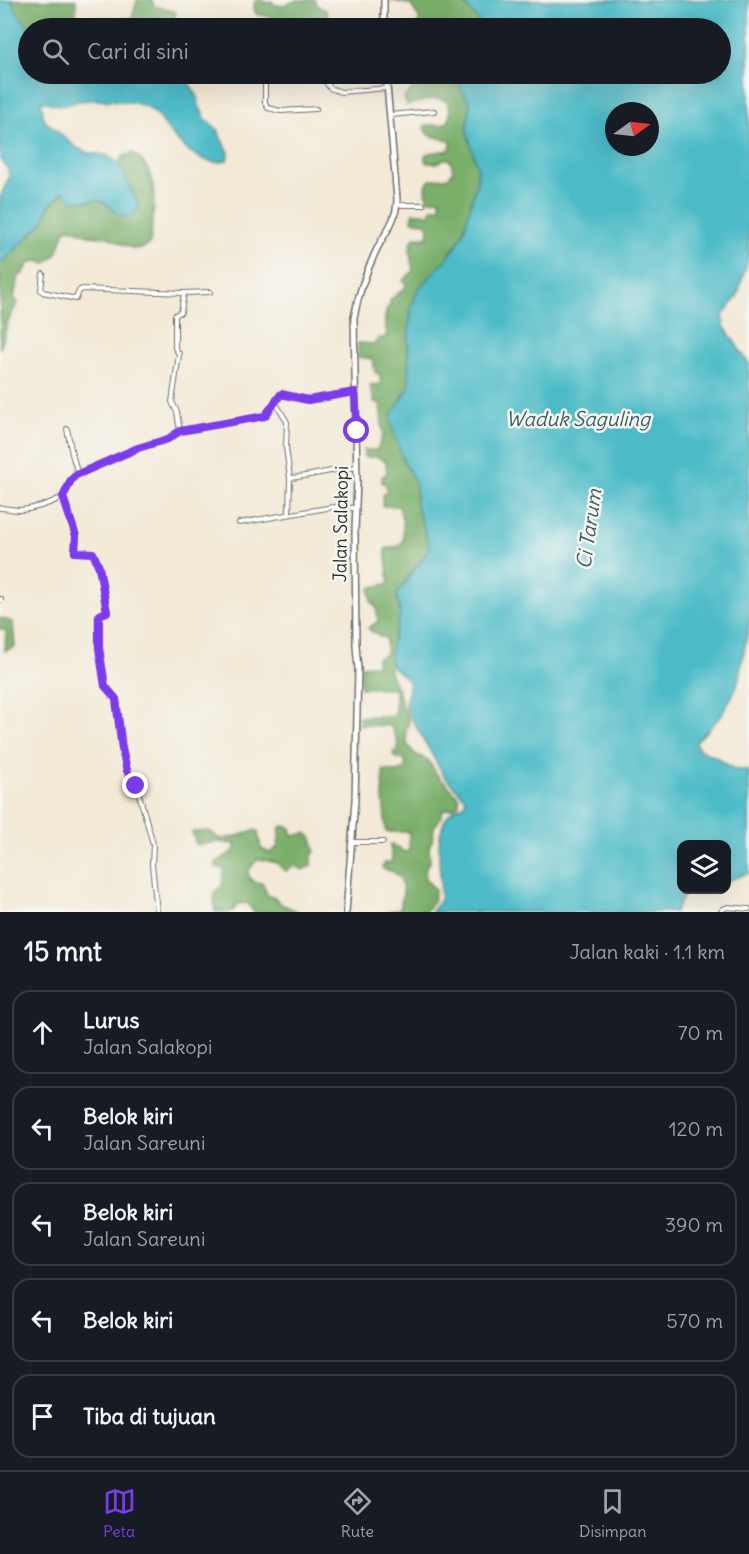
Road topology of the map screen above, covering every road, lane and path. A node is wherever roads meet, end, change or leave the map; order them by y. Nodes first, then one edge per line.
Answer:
1 (384, 0) edge
2 (384, 18) edge
3 (265, 84) edge
4 (327, 84) edge
5 (387, 84) edge
6 (388, 88) junction
7 (316, 109) dead end
8 (434, 111) dead end
9 (390, 115) junction
10 (397, 205) junction
11 (423, 205) dead end
12 (43, 274) dead end
13 (210, 292) dead end
14 (184, 293) junction
15 (355, 392) junction
16 (275, 402) junction
17 (67, 429) dead end
18 (180, 431) junction
19 (357, 467) junction
20 (78, 474) junction
21 (290, 478) junction
22 (63, 497) junction
23 (0, 508) edge
24 (356, 508) junction
25 (289, 514) junction
26 (239, 523) dead end
27 (352, 842) junction
28 (383, 842) dead end
29 (749, 909) edge
30 (157, 912) edge
31 (346, 912) edge
32 (721, 912) edge

1 - 2 street
3 - 7 street
4 - 6 street
5 - 6 street, Jalan Salakopi
6 - 9 street, Jalan Salakopi
8 - 9 street
9 - 10 street, Jalan Salakopi
10 - 11 street
10 - 15 street, Jalan Salakopi
12 - 14 street
13 - 14 street
14 - 18 street
15 - 16 street
15 - 19 street, Jalan Salakopi
16 - 18 street
16 - 21 street
17 - 20 street
18 - 20 street
19 - 21 street
19 - 24 street, Jalan Salakopi
20 - 22 street
21 - 25 street
22 - 23 street
22 - 30 street
24 - 25 street
24 - 27 street, Jalan Salakopi
25 - 26 street
27 - 28 street
27 - 31 street, Jalan Salakopi
29 - 32 street

